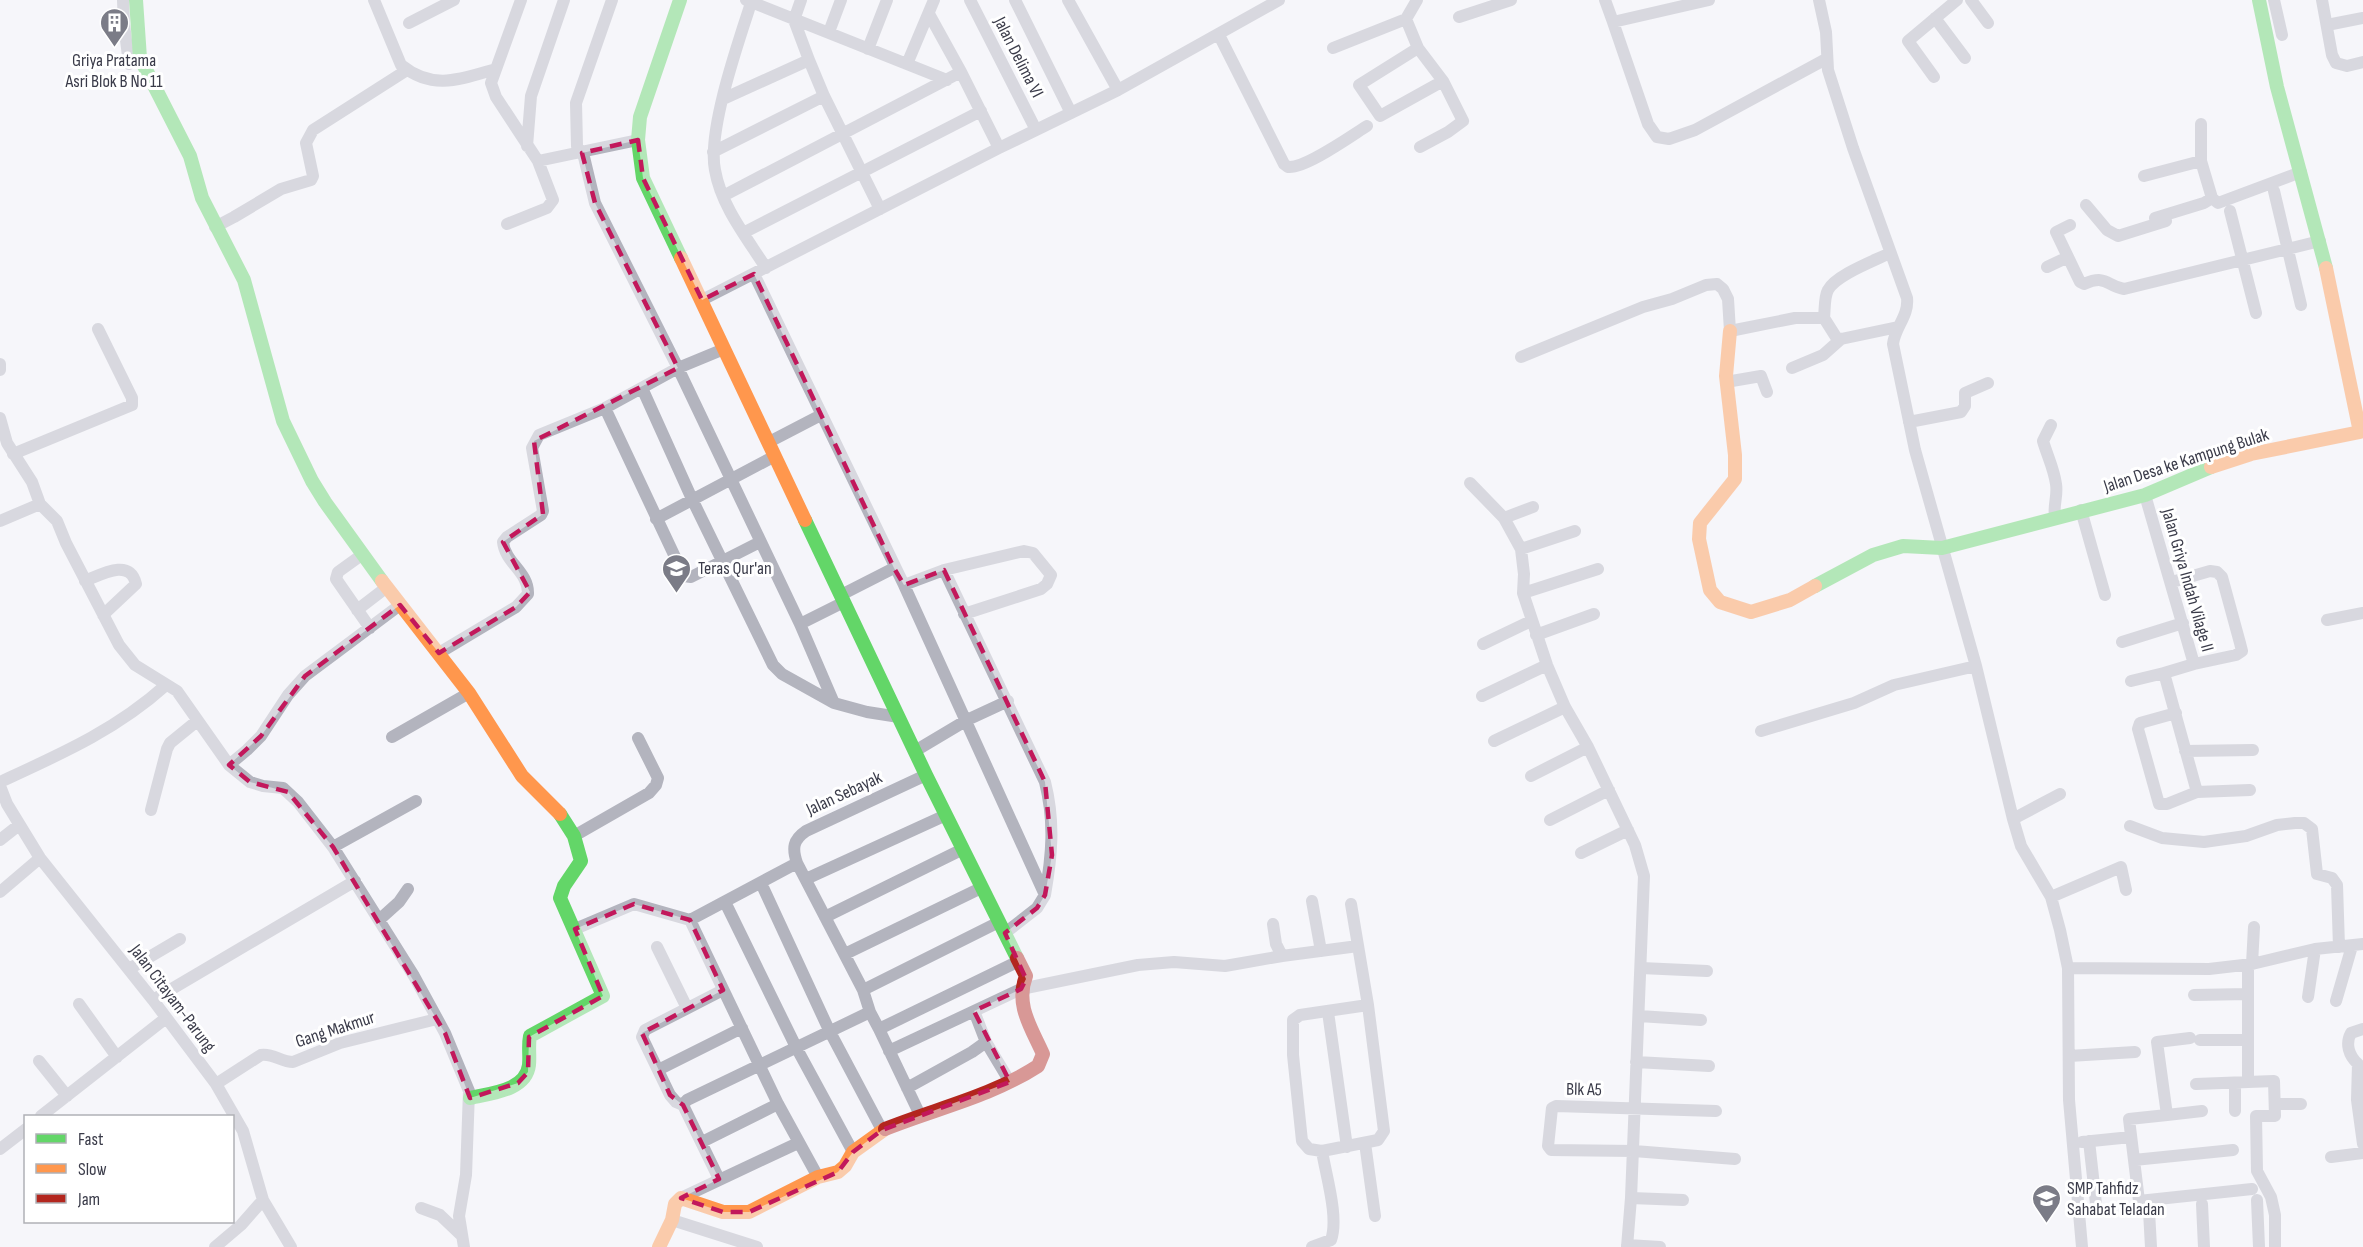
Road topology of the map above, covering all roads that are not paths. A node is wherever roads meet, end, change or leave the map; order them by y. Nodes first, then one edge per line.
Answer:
1 (123, 0) edge
2 (136, 0) edge
3 (374, 0) edge
4 (454, 0) edge
5 (521, 0) edge
6 (564, 0) edge
7 (612, 0) edge
8 (680, 0) edge
9 (801, 0) edge
10 (841, 0) edge
11 (887, 0) edge
12 (934, 0) edge
13 (970, 0) edge
14 (1015, 0) edge
15 (1068, 0) edge
16 (1279, 0) edge
17 (1417, 0) edge
18 (1511, 0) edge
19 (1605, 0) edge
20 (1709, 0) edge
21 (1819, 0) edge
22 (1957, 0) edge
23 (1971, 0) edge
24 (2259, 0) edge
25 (2274, 0) edge
26 (2322, 0) edge
27 (749, 1) edge
28 (929, 14) junction
29 (1459, 17) dead end
30 (1935, 18) junction
31 (2363, 18) edge
32 (1406, 19) junction
33 (794, 20) junction
34 (1613, 22) junction
35 (409, 23) dead end
36 (1988, 23) dead end
37 (2327, 25) junction
38 (829, 32) junction
39 (1219, 35) junction
40 (2282, 35) dead end
41 (1333, 48) dead end
42 (1419, 48) junction
43 (868, 49) junction
44 (1965, 58) dead end
45 (1826, 59) junction
46 (809, 60) junction
47 (2363, 62) edge
48 (129, 64) dead end
49 (907, 64) junction
50 (496, 69) junction
51 (407, 70) junction
52 (961, 72) junction
53 (1934, 77) dead end
54 (947, 80) junction
55 (1443, 81) junction
56 (1118, 90) junction
57 (824, 96) junction
58 (723, 99) junction
59 (981, 111) junction
60 (1071, 112) junction
61 (2201, 124) dead end
62 (1367, 126) dead end
63 (1036, 130) junction
64 (844, 134) junction
65 (638, 140) junction
66 (527, 146) junction
67 (1420, 147) dead end
68 (999, 148) junction
69 (713, 152) junction
70 (582, 153) junction
71 (2201, 161) junction
72 (538, 162) junction
73 (864, 172) junction
74 (2301, 172) junction
75 (2144, 176) dead end
76 (2274, 191) dead end
77 (723, 196) junction
78 (2215, 200) junction
79 (2086, 205) dead end
80 (880, 209) junction
81 (2230, 211) dead end
82 (2156, 218) dead end
83 (507, 224) dead end
84 (2070, 225) dead end
85 (215, 227) junction
86 (743, 233) junction
87 (2320, 241) junction
88 (2287, 248) junction
89 (1890, 253) junction
90 (2068, 257) junction
91 (2243, 260) junction
92 (2047, 267) dead end
93 (765, 268) junction
94 (754, 274) junction
95 (702, 300) junction
96 (2301, 304) dead end
97 (2256, 314) dead end
98 (1824, 318) junction
99 (1899, 327) junction
100 (98, 330) dead end
101 (1730, 331) junction
102 (1841, 339) junction
103 (724, 349) junction
104 (1521, 357) dead end
105 (0, 364) edge
106 (678, 368) junction
107 (1792, 368) dead end
108 (0, 370) edge
109 (1726, 382) junction
110 (1988, 383) dead end
111 (642, 388) junction
112 (1767, 392) dead end
113 (604, 408) junction
114 (821, 415) junction
115 (0, 418) edge
116 (1909, 422) junction
117 (2051, 425) dead end
118 (2362, 435) edge
119 (769, 442) junction
120 (13, 454) junction
121 (775, 456) junction
122 (729, 479) junction
123 (1470, 483) dead end
124 (2145, 495) junction
125 (692, 499) junction
126 (40, 504) junction
127 (1533, 507) dead end
128 (2081, 510) junction
129 (2055, 517) junction
130 (1504, 518) junction
131 (656, 519) junction
132 (0, 521) edge
133 (1575, 531) dead end
134 (760, 542) junction
135 (1942, 548) junction
136 (1521, 549) junction
137 (363, 554) junction
138 (723, 561) junction
139 (894, 568) junction
140 (1598, 569) dead end
141 (944, 570) junction
142 (85, 581) junction
143 (2172, 582) junction
144 (904, 585) junction
145 (387, 587) junction
146 (1523, 593) junction
147 (2105, 596) dead end
148 (842, 598) junction
149 (400, 605) junction
150 (357, 610) junction
151 (2363, 613) edge
152 (964, 614) junction
153 (1594, 614) dead end
154 (103, 615) junction
155 (2327, 620) dead end
156 (1531, 621) junction
157 (2183, 623) junction
158 (800, 624) junction
159 (370, 628) junction
160 (1536, 635) junction
161 (2122, 642) dead end
162 (1483, 644) dead end
163 (439, 653) junction
164 (2194, 664) junction
165 (1547, 665) junction
166 (1976, 666) junction
167 (2164, 673) junction
168 (2131, 681) dead end
169 (166, 685) junction
170 (469, 693) junction
171 (1482, 696) dead end
172 (1008, 701) junction
173 (834, 703) junction
174 (1565, 707) junction
175 (2176, 713) junction
176 (899, 717) junction
177 (967, 720) junction
178 (197, 721) junction
179 (1761, 731) dead end
180 (392, 737) dead end
181 (638, 738) dead end
182 (1494, 741) dead end
183 (1588, 747) junction
184 (2253, 750) dead end
185 (915, 751) junction
186 (2185, 751) junction
187 (229, 765) junction
188 (926, 775) junction
189 (1531, 776) dead end
190 (0, 782) edge
191 (0, 786) edge
192 (2250, 789) dead end
193 (1609, 790) junction
194 (2198, 792) junction
195 (2060, 794) dead end
196 (416, 801) dead end
197 (151, 810) dead end
198 (946, 815) junction
199 (2013, 819) junction
200 (1550, 820) dead end
201 (19, 825) junction
202 (2130, 825) dead end
203 (1628, 830) junction
204 (574, 836) junction
205 (0, 840) edge
206 (333, 847) junction
207 (963, 849) junction
208 (1581, 853) dead end
209 (40, 858) junction
210 (797, 863) junction
211 (806, 879) junction
212 (355, 881) junction
213 (761, 883) junction
214 (981, 888) junction
215 (408, 889) dead end
216 (2127, 890) dead end
217 (0, 892) edge
218 (1045, 895) junction
219 (2051, 897) junction
220 (1312, 901) dead end
221 (725, 902) junction
222 (1351, 904) dead end
223 (825, 917) junction
224 (379, 920) junction
225 (690, 920) junction
226 (1273, 924) dead end
227 (2254, 927) dead end
228 (1002, 928) junction
229 (575, 929) junction
230 (180, 939) dead end
231 (1358, 946) junction
232 (2351, 946) edge
233 (657, 947) dead end
234 (2315, 949) junction
235 (1321, 951) junction
236 (845, 954) junction
237 (1282, 956) junction
238 (1019, 961) junction
239 (2250, 964) junction
240 (1641, 968) junction
241 (2068, 968) junction
242 (129, 969) junction
243 (1707, 971) dead end
244 (1021, 989) junction
245 (723, 990) junction
246 (863, 990) junction
247 (2248, 994) junction
248 (2194, 995) dead end
249 (2308, 997) dead end
250 (153, 1000) junction
251 (2336, 1001) dead end
252 (79, 1004) dead end
253 (1368, 1005) junction
254 (687, 1008) junction
255 (974, 1011) junction
256 (870, 1012) junction
257 (1328, 1012) junction
258 (1639, 1016) junction
259 (166, 1018) junction
260 (437, 1019) junction
261 (1701, 1020) dead end
262 (742, 1028) junction
263 (879, 1029) junction
264 (2363, 1029) edge
265 (829, 1030) junction
266 (2248, 1040) junction
267 (986, 1042) junction
268 (796, 1047) junction
269 (889, 1051) junction
270 (2135, 1052) dead end
271 (2068, 1056) junction
272 (117, 1057) junction
273 (39, 1062) dead end
274 (1636, 1062) junction
275 (759, 1065) junction
276 (1709, 1066) dead end
277 (658, 1070) junction
278 (1010, 1082) junction
279 (2241, 1082) junction
280 (216, 1084) junction
281 (2196, 1084) dead end
282 (907, 1088) junction
283 (67, 1096) junction
284 (470, 1098) junction
285 (777, 1104) junction
286 (2275, 1104) junction
287 (2301, 1104) dead end
288 (683, 1105) junction
289 (1634, 1108) junction
290 (1716, 1111) dead end
291 (2202, 1111) dead end
292 (2235, 1111) dead end
293 (42, 1115) edge
294 (234, 1115) edge
295 (234, 1115) edge
296 (920, 1115) junction
297 (2167, 1115) junction
298 (882, 1130) junction
299 (24, 1131) edge
300 (2131, 1137) junction
301 (2089, 1141) junction
302 (702, 1142) junction
303 (798, 1143) junction
304 (1365, 1143) junction
305 (2073, 1143) junction
306 (2363, 1144) edge
307 (1347, 1147) junction
308 (0, 1149) edge
309 (2233, 1150) dead end
310 (1322, 1151) junction
311 (853, 1152) junction
312 (1633, 1152) junction
313 (2363, 1153) edge
314 (2331, 1157) dead end
315 (1735, 1159) dead end
316 (2134, 1160) junction
317 (818, 1178) junction
318 (719, 1179) junction
319 (681, 1198) junction
320 (1631, 1198) junction
321 (263, 1200) junction
322 (1683, 1200) dead end
323 (2096, 1204) dead end
324 (2202, 1204) dead end
325 (421, 1208) dead end
326 (2148, 1211) dead end
327 (1375, 1216) dead end
328 (672, 1220) junction
329 (462, 1241) edge
330 (1627, 1246) edge
331 (215, 1247) edge
332 (291, 1247) edge
333 (660, 1247) edge
334 (757, 1247) edge
335 (1312, 1247) edge
336 (1660, 1247) edge
337 (2082, 1247) edge
338 (2151, 1247) edge
339 (2204, 1247) edge
340 (2259, 1247) edge
341 (2275, 1247) edge

1 - 48 street
2 - 85 street
3 - 51 street
4 - 35 street
5 - 50 street
6 - 66 street
7 - 70 street
8 - 65 street
9 - 33 street
10 - 38 street
11 - 43 street
12 - 28 street
13 - 63 street, Jalan Delima VI
14 - 60 street
15 - 56 street
16 - 39 street
17 - 32 street
18 - 29 street
19 - 34 street
20 - 34 street
21 - 45 street
22 - 30 street
23 - 36 street
24 - 74 street, Jalan Desa ke Kampung Bulak
25 - 40 street
26 - 37 street
27 - 33 street
27 - 58 street
28 - 49 street
28 - 52 street
30 - 44 street
30 - 53 street
31 - 37 street
32 - 41 street
32 - 42 street
33 - 38 street
33 - 46 street
34 - 45 street
37 - 47 street
38 - 43 street
39 - 56 street
39 - 62 street
42 - 55 street
42 - 55 street
43 - 49 street
45 - 89 street
46 - 57 street
46 - 58 street
49 - 54 street
50 - 51 street
50 - 66 street
51 - 85 street
52 - 54 street
52 - 59 street
54 - 64 street
55 - 67 street
56 - 60 street
57 - 64 street
57 - 69 street
58 - 69 street
59 - 68 street
59 - 73 street
60 - 63 street
61 - 71 street
63 - 68 street
64 - 73 street
64 - 77 street
65 - 70 street
65 - 95 street
66 - 72 street
68 - 80 street
69 - 77 street
70 - 72 street
70 - 106 street
71 - 75 street
71 - 78 street
72 - 83 street
73 - 80 street
73 - 86 street
74 - 78 street
74 - 87 street, Jalan Desa ke Kampung Bulak
76 - 88 street
77 - 86 street
78 - 79 street
78 - 82 street
80 - 93 street
81 - 91 street
84 - 90 street
85 - 137 street
86 - 93 street
87 - 88 street
87 - 118 street, Jalan Desa ke Kampung Bulak
88 - 91 street
88 - 96 street
89 - 98 street
89 - 99 street
90 - 91 street
90 - 92 street
91 - 97 street
93 - 94 street
94 - 95 street
94 - 114 street
95 - 103 street
98 - 101 street
98 - 102 street
99 - 102 street
99 - 116 street
100 - 120 street
101 - 104 street
101 - 109 street, Jalan Desa ke Kampung Bulak
102 - 107 street
103 - 106 street
103 - 119 street
105 - 108 street
106 - 111 street
106 - 122 street
109 - 112 street
109 - 135 street, Jalan Desa ke Kampung Bulak
110 - 116 street
111 - 113 street
111 - 125 street
113 - 131 street
113 - 163 street
114 - 119 street
114 - 139 street
115 - 120 street
116 - 135 street
117 - 129 street
118 - 124 street, Jalan Desa ke Kampung Bulak
119 - 121 street
120 - 126 street
121 - 122 street
121 - 148 street
122 - 125 street
122 - 134 street
123 - 130 street
124 - 128 street, Jalan Desa ke Kampung Bulak
124 - 143 street, Jalan Griya Indah Vilage II
125 - 131 street
125 - 138 street
126 - 132 street
126 - 142 street
127 - 130 street
128 - 129 street, Jalan Desa ke Kampung Bulak
128 - 147 street
129 - 135 street, Jalan Desa ke Kampung Bulak
130 - 136 street
131 - 138 street
133 - 136 street
134 - 138 street
134 - 158 street
135 - 166 street
136 - 146 street
137 - 145 street
137 - 150 street
138 - 173 street
139 - 144 street
139 - 148 street
140 - 146 street
141 - 144 street
141 - 152 street
141 - 152 street
142 - 154 street
142 - 154 street
143 - 157 street, Jalan Griya Indah Vilage II
143 - 164 street
144 - 177 street
145 - 149 street
145 - 150 street
146 - 156 street
148 - 158 street
148 - 176 street
149 - 159 street
149 - 163 street
150 - 159 street
151 - 155 street
152 - 172 street
153 - 160 street
154 - 169 street
156 - 160 street
156 - 162 street
157 - 161 street
157 - 164 street, Jalan Griya Indah Vilage II
158 - 173 street
159 - 187 street
160 - 165 street
163 - 170 street
164 - 167 street, Jalan Griya Indah Vilage II
165 - 171 street
165 - 174 street
166 - 179 street
166 - 199 street
167 - 168 street, Jalan Griya Indah Vilage II
167 - 175 street
169 - 178 street
169 - 190 street
170 - 180 street
170 - 204 street
172 - 177 street
172 - 218 street
173 - 176 street
174 - 182 street
174 - 183 street
175 - 186 street
175 - 194 street
176 - 185 street
177 - 185 street
177 - 218 street
178 - 187 street
178 - 197 street
181 - 204 street
183 - 189 street
183 - 193 street
184 - 186 street
185 - 188 street
186 - 194 street
187 - 206 street
188 - 198 street
188 - 210 street, Jalan Sebayak
191 - 201 street, Jalan Citayam-Parung
192 - 194 street
193 - 200 street
193 - 203 street
195 - 199 street
196 - 206 street
198 - 207 street
198 - 211 street
199 - 219 street
201 - 205 street
201 - 209 street, Jalan Citayam-Parung
202 - 232 street
203 - 208 street
203 - 240 street
204 - 229 street
206 - 212 street
207 - 214 street
207 - 223 street
209 - 217 street
209 - 242 street, Jalan Citayam-Parung
210 - 211 street
210 - 213 street
211 - 223 street
212 - 224 street
212 - 250 street
213 - 221 street
213 - 265 street
214 - 228 street
214 - 236 street
215 - 224 street
216 - 219 street
218 - 228 street
219 - 241 street
220 - 235 street
221 - 225 street
221 - 268 street
222 - 231 street
223 - 236 street
224 - 260 street
225 - 229 street
225 - 245 street
226 - 237 street
227 - 239 street
228 - 238 street
228 - 246 street
229 - 284 street
230 - 242 street
231 - 235 street
231 - 253 street
232 - 234 street
232 - 251 street
233 - 254 street
234 - 239 street
234 - 249 street
235 - 237 street
236 - 246 street
237 - 244 street
238 - 244 street
238 - 263 street
239 - 241 street
239 - 247 street
240 - 243 street
240 - 258 street
241 - 271 street
242 - 250 street, Jalan Citayam-Parung
244 - 255 street
244 - 278 street
245 - 254 street
245 - 262 street
246 - 256 street
247 - 248 street
247 - 266 street
250 - 259 street, Jalan Citayam-Parung
252 - 272 street
253 - 257 street
253 - 304 street
254 - 277 street
255 - 267 street
255 - 269 street
256 - 263 street
256 - 265 street
257 - 307 street
257 - 310 street
258 - 261 street
258 - 274 street
259 - 272 street
259 - 280 street, Jalan Citayam-Parung
260 - 280 street, Gang Makmur
260 - 284 street
262 - 275 street
262 - 277 street
263 - 269 street
264 - 306 street
265 - 268 street
265 - 298 street
266 - 279 street
266 - 297 street
267 - 278 street
267 - 282 street
268 - 275 street
268 - 311 street
269 - 282 street
270 - 271 street
271 - 305 street
272 - 283 street
273 - 283 street
274 - 276 street
274 - 289 street
275 - 285 street
275 - 288 street
277 - 288 street
278 - 296 street
279 - 281 street
279 - 286 street
279 - 292 street
280 - 294 street, Jalan Citayam-Parung
282 - 296 street
283 - 293 street
284 - 329 street
285 - 302 street
285 - 303 street
286 - 287 street
286 - 341 street
288 - 302 street
289 - 290 street
289 - 312 street
289 - 312 street, Blk A5
291 - 297 street
295 - 321 street, Jalan Citayam-Parung
296 - 298 street
297 - 300 street
298 - 311 street
299 - 308 street
300 - 301 street
300 - 316 street
301 - 305 street
301 - 323 street
302 - 318 street
303 - 317 street
303 - 318 street
304 - 307 street
304 - 327 street
305 - 337 street
307 - 310 street
309 - 316 street
310 - 335 street
311 - 317 street
312 - 315 street
312 - 320 street
313 - 314 street
316 - 340 street
317 - 319 street
318 - 319 street
319 - 328 street
320 - 322 street
320 - 330 street
321 - 331 street
321 - 332 street, Jalan Citayam-Parung
324 - 339 street
325 - 329 street
326 - 338 street
328 - 333 street
328 - 334 street
330 - 336 street

